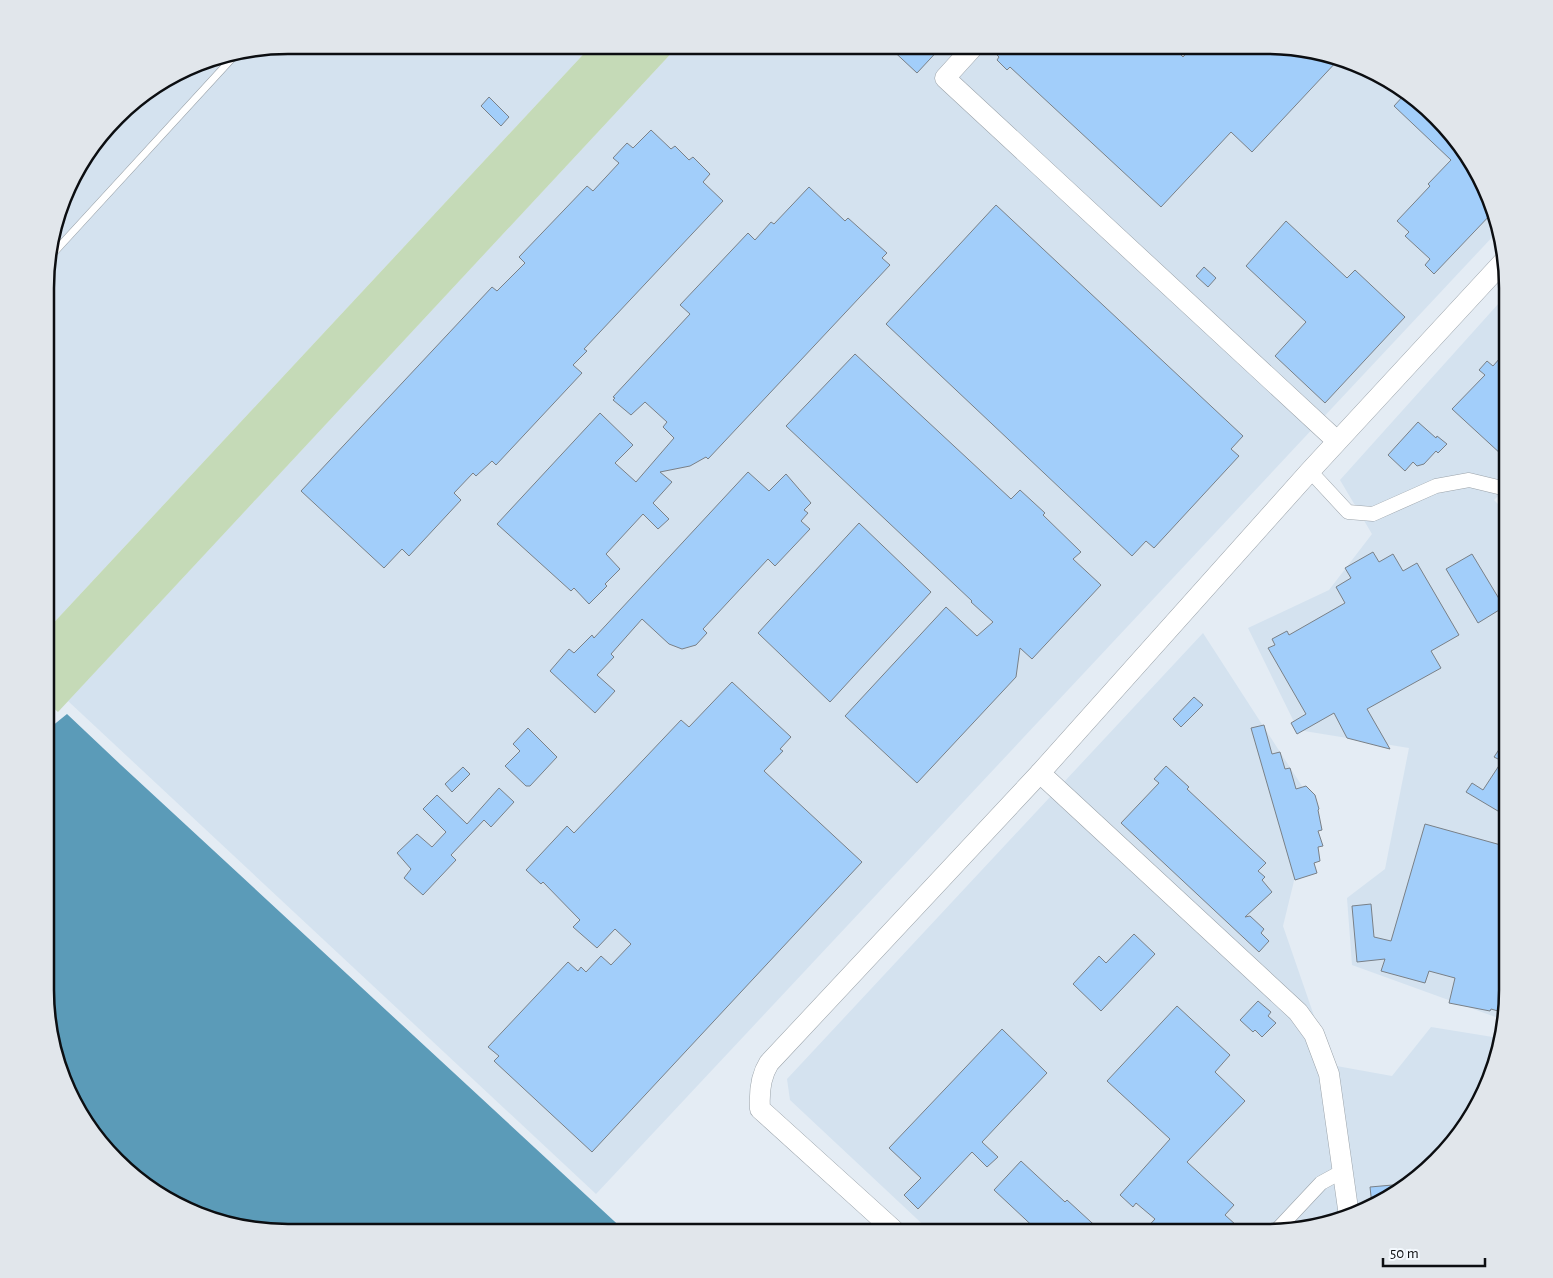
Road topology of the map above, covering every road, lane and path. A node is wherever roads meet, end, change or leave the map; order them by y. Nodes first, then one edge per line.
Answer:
1 (968, 54) edge
2 (230, 61) edge
3 (57, 249) edge
4 (1498, 267) edge
5 (1337, 441) junction
6 (1310, 471) junction
7 (1499, 487) edge
8 (1040, 773) junction
9 (1343, 1171) junction
10 (1348, 1209) edge
11 (887, 1224) edge
12 (1283, 1224) edge

1 - 5 street
2 - 3 lane
4 - 5 street
5 - 6 street
6 - 7 street
6 - 8 street
8 - 9 street
8 - 11 street
9 - 10 street
9 - 12 street

